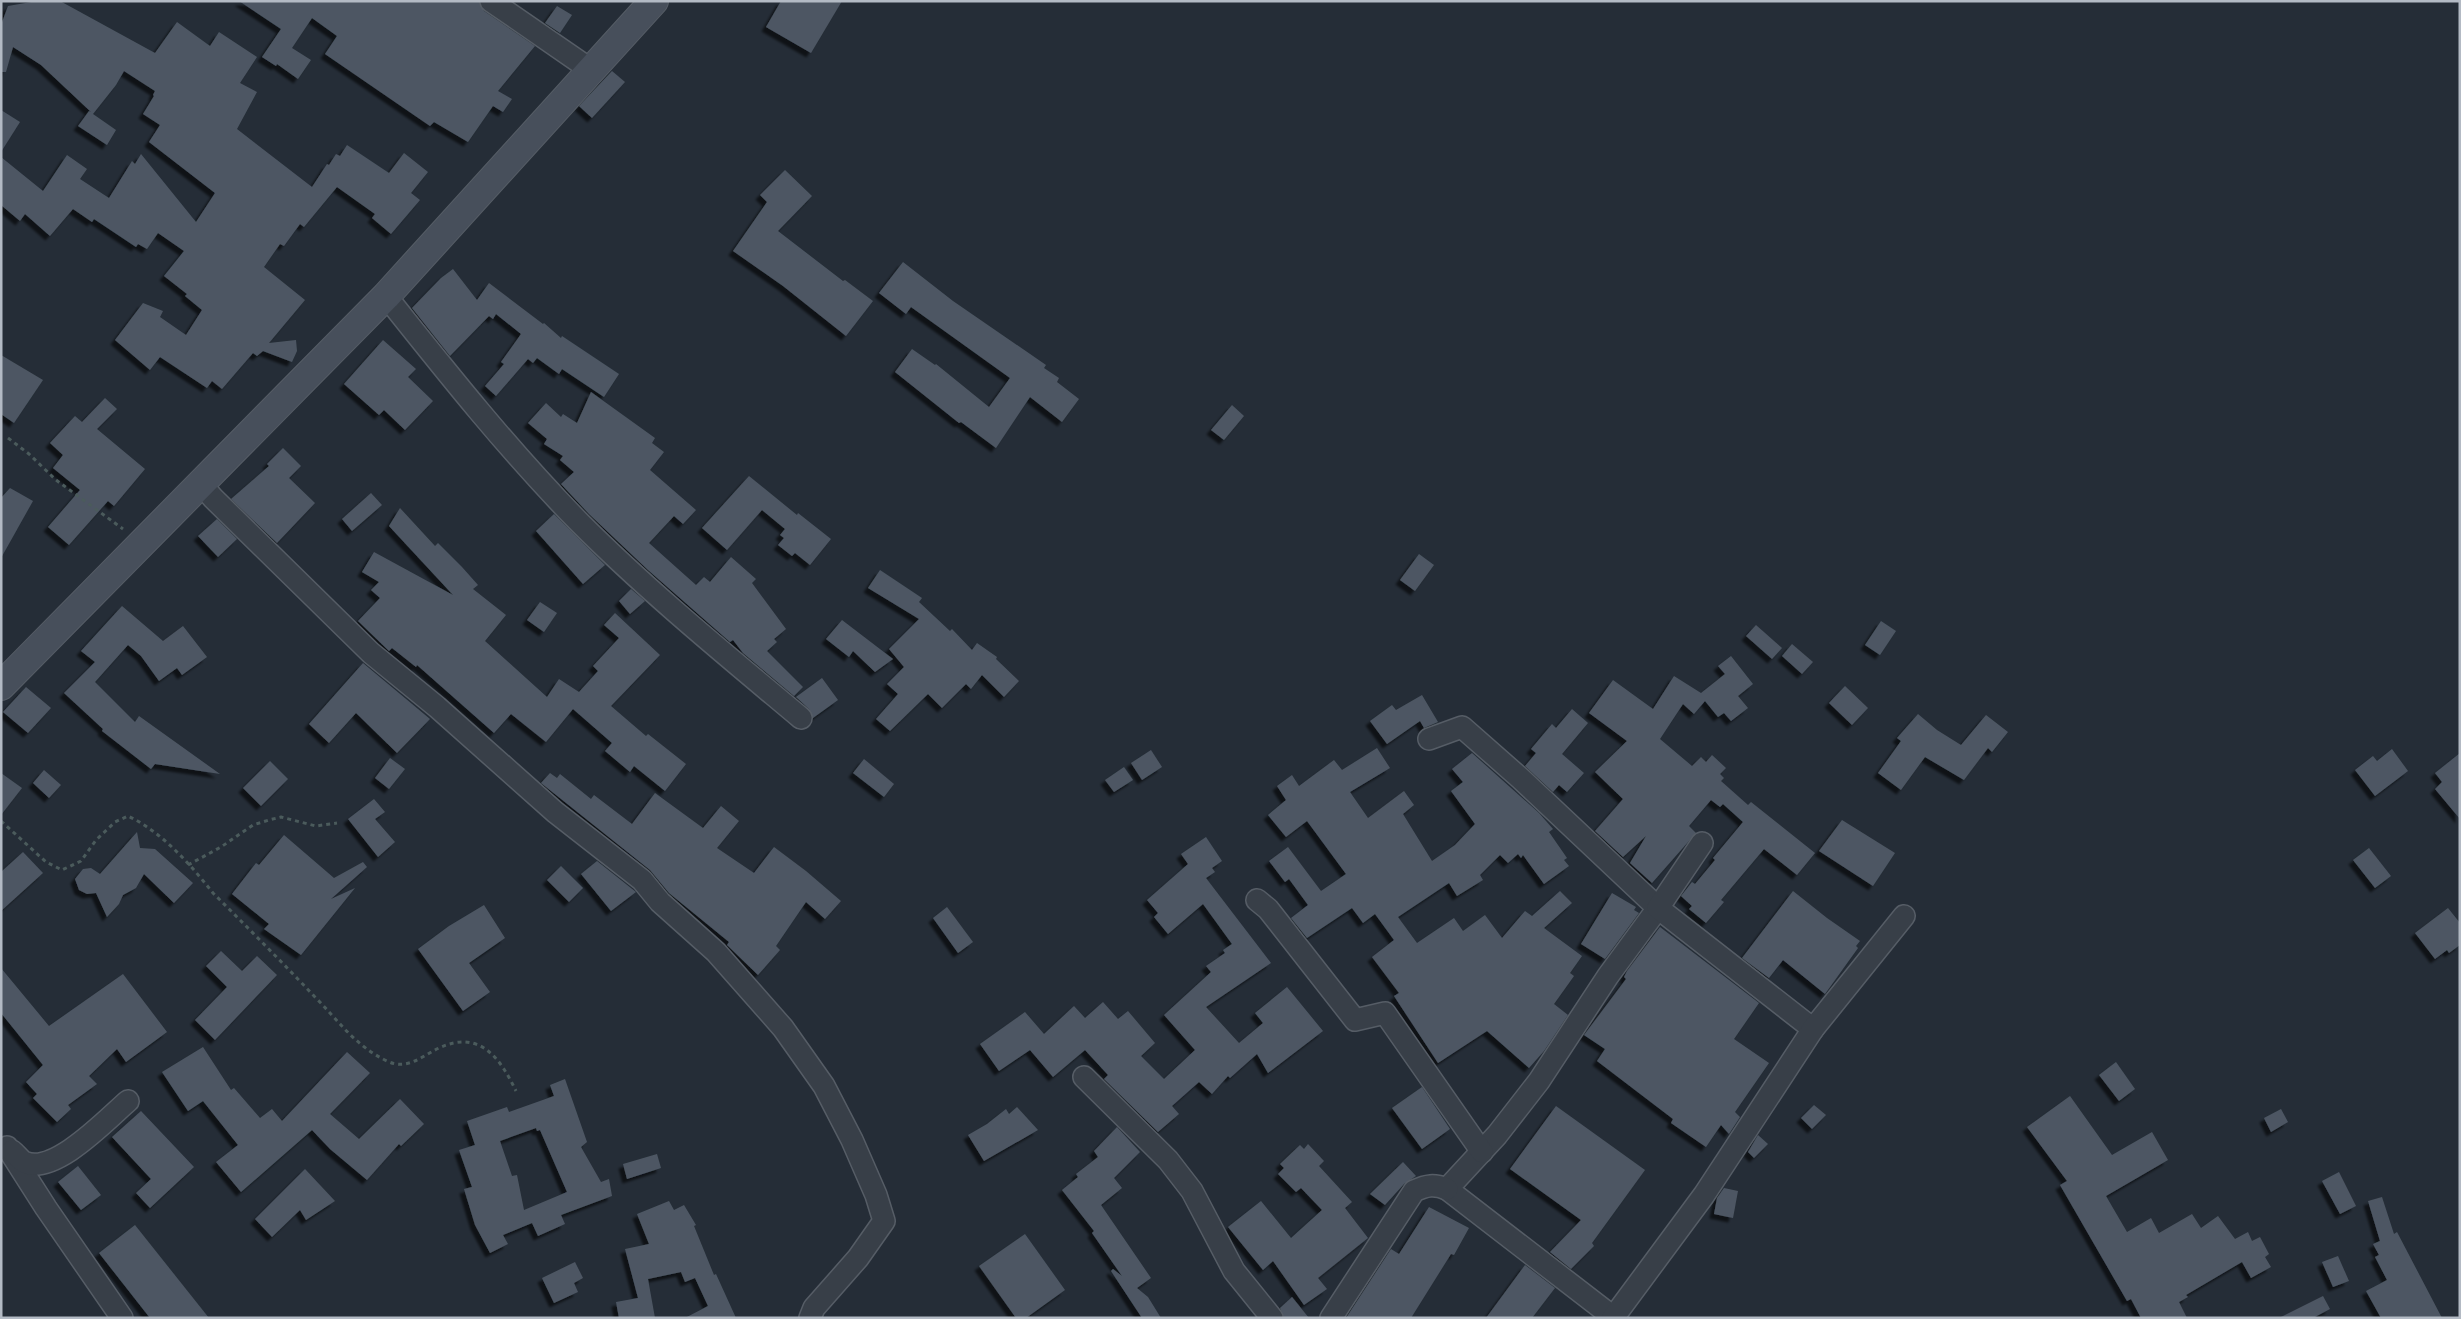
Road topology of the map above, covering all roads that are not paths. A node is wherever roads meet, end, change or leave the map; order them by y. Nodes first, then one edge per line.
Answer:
1 (491, 1) edge
2 (654, 1) edge
3 (591, 70) junction
4 (386, 296) junction
5 (201, 484) junction
6 (3, 681) edge
7 (801, 718) dead end
8 (1429, 739) dead end
9 (1702, 843) dead end
10 (1257, 900) dead end
11 (1658, 908) junction
12 (1904, 916) dead end
13 (1813, 1029) junction
14 (1084, 1077) dead end
15 (128, 1101) dead end
16 (4, 1144) edge
17 (1482, 1152) junction
18 (1448, 1189) junction
19 (122, 1318) edge
20 (810, 1318) edge
21 (1272, 1318) edge
22 (1331, 1318) edge
23 (1613, 1318) edge

1 - 3 street
2 - 3 street
3 - 4 street
4 - 5 street
4 - 7 street
5 - 6 street
5 - 20 street
8 - 11 street
9 - 11 street
10 - 17 street
11 - 13 street
11 - 17 street
12 - 13 street
13 - 23 street
14 - 21 street
15 - 16 street
16 - 19 street
17 - 18 street
18 - 22 street
18 - 23 street

